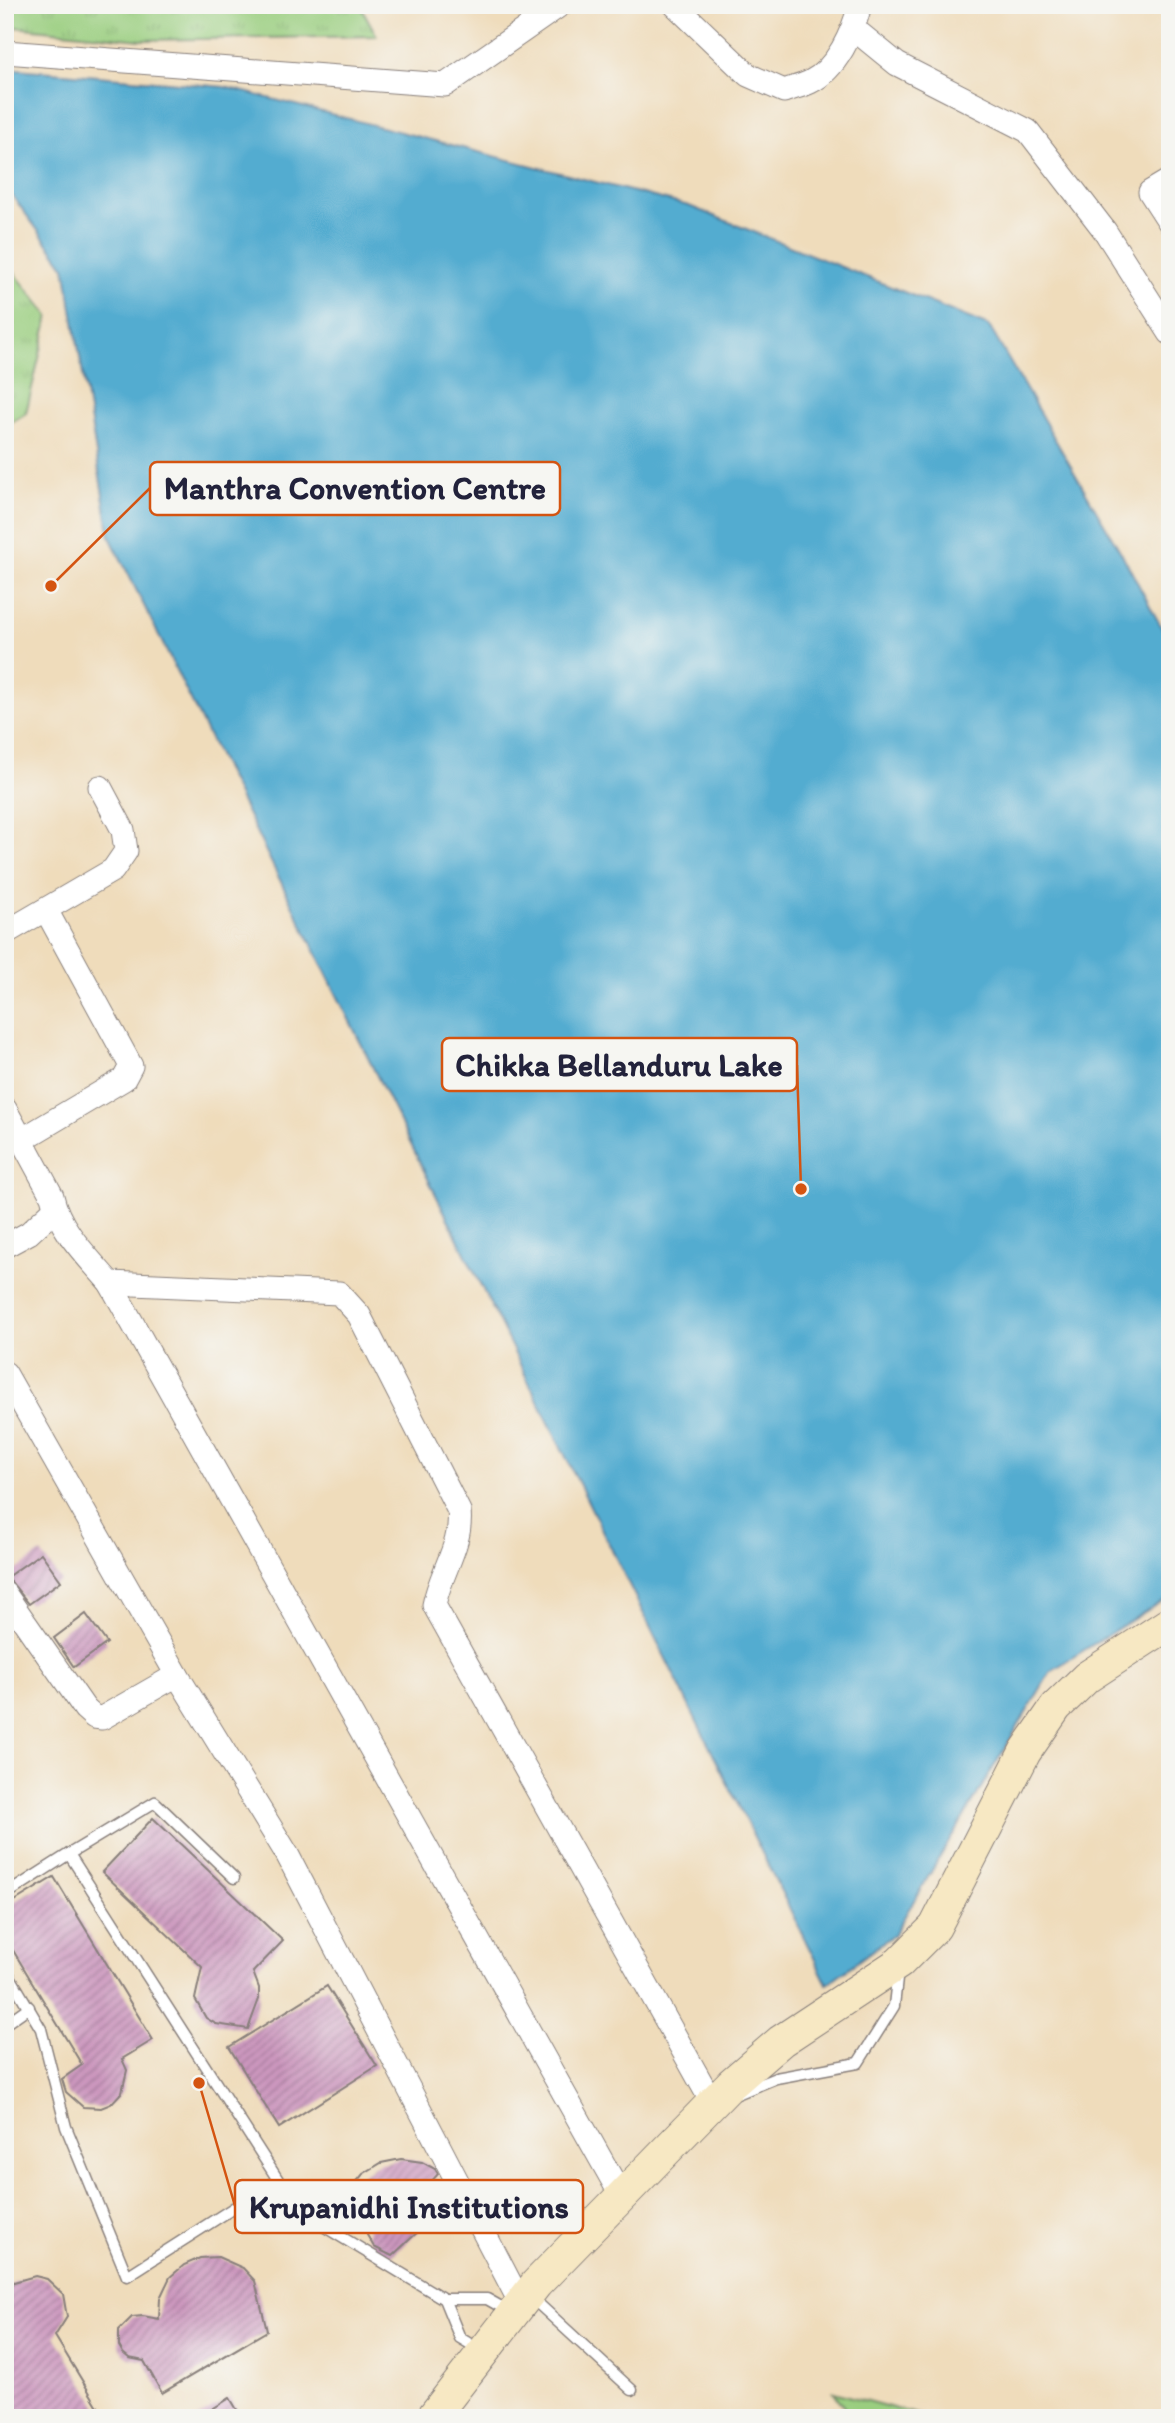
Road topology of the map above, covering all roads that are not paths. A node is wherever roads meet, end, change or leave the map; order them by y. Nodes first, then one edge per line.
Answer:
1 (560, 5) edge
2 (675, 5) edge
3 (860, 5) edge
4 (854, 29) junction
5 (5, 52) edge
6 (1170, 180) edge
7 (1170, 223) edge
8 (1170, 333) edge
9 (100, 786) dead end
10 (46, 909) junction
11 (5, 933) edge
12 (5, 1109) edge
13 (23, 1139) junction
14 (55, 1209) junction
15 (5, 1246) edge
16 (110, 1283) junction
17 (5, 1373) edge
18 (5, 1594) edge
19 (1170, 1623) edge
20 (177, 1675) junction
21 (69, 1853) junction
22 (234, 1878) dead end
23 (5, 1895) edge
24 (899, 1964) junction
25 (5, 1968) edge
26 (29, 2007) junction
27 (5, 2024) edge
28 (713, 2104) junction
29 (280, 2183) junction
30 (622, 2197) junction
31 (444, 2299) junction
32 (521, 2304) junction
33 (484, 2352) junction
34 (632, 2390) dead end
35 (432, 2418) edge

1 - 5 street
2 - 4 street
3 - 4 street
4 - 8 street
6 - 7 street
9 - 10 street
10 - 11 street
10 - 13 street
12 - 13 street
13 - 14 street
14 - 15 street
14 - 16 street
16 - 28 street
16 - 30 street
17 - 20 street
18 - 20 street
19 - 24 main road
20 - 32 street
21 - 22 lane
21 - 23 lane
21 - 29 lane
24 - 28 main road
24 - 28 lane
25 - 26 lane
26 - 27 lane
26 - 29 lane
28 - 30 main road
29 - 31 lane
30 - 32 main road
31 - 32 lane
31 - 33 lane
32 - 33 main road
32 - 34 lane
33 - 35 main road

